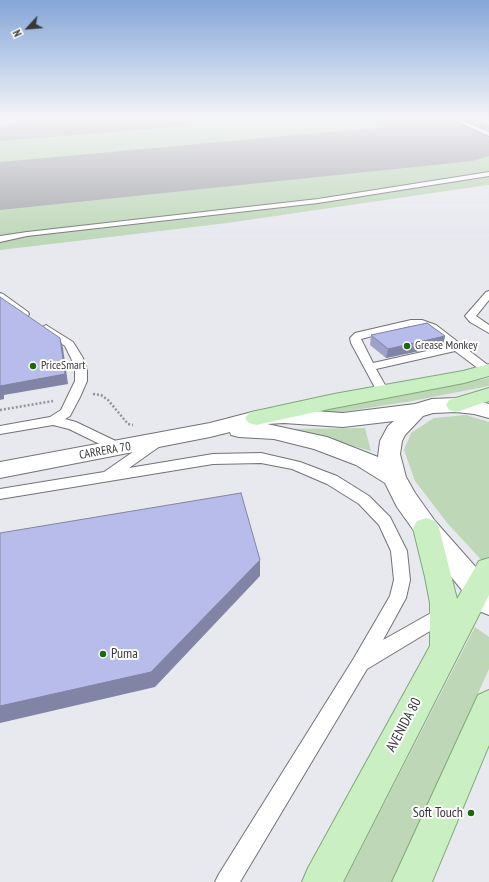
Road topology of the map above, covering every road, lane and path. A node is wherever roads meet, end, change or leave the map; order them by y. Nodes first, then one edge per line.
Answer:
1 (489, 174) edge
2 (0, 240) edge
3 (489, 294) edge
4 (0, 296) edge
5 (489, 330) edge
6 (457, 347) junction
7 (369, 368) junction
8 (488, 370) edge
9 (383, 392) junction
10 (489, 394) edge
11 (456, 405) junction
12 (416, 411) junction
13 (489, 411) edge
14 (256, 418) junction
15 (53, 421) junction
16 (0, 430) edge
17 (210, 430) junction
18 (158, 441) junction
19 (119, 448) junction
20 (0, 470) edge
21 (394, 476) junction
22 (106, 477) junction
23 (0, 494) edge
24 (426, 528) junction
25 (485, 586) edge
26 (444, 614) junction
27 (445, 648) junction
28 (360, 664) junction
29 (489, 706) edge
30 (227, 882) edge
31 (322, 882) edge
32 (412, 882) edge

1 - 2 lane
3 - 5 lane
4 - 15 lane
6 - 7 lane
6 - 7 lane
6 - 8 lane
7 - 9 lane
8 - 9 main road
9 - 14 main road
10 - 11 main road
11 - 12 main road, CARRERA 70
11 - 13 main road, CARRERA 70
12 - 14 main road, CARRERA 70
12 - 21 main road
14 - 17 main road, CARRERA 70
15 - 16 lane
15 - 19 lane
17 - 18 main road, CARRERA 70
17 - 21 main road, CARRERA 70
18 - 19 main road, CARRERA 70
18 - 22 lane
19 - 20 main road, CARRERA 70
21 - 24 main road
22 - 23 lane
22 - 28 lane
24 - 25 main road
24 - 26 main road
25 - 27 main road, AVENIDA 80
26 - 27 main road
26 - 28 lane
27 - 31 main road, AVENIDA 80
28 - 30 lane
29 - 32 main road

